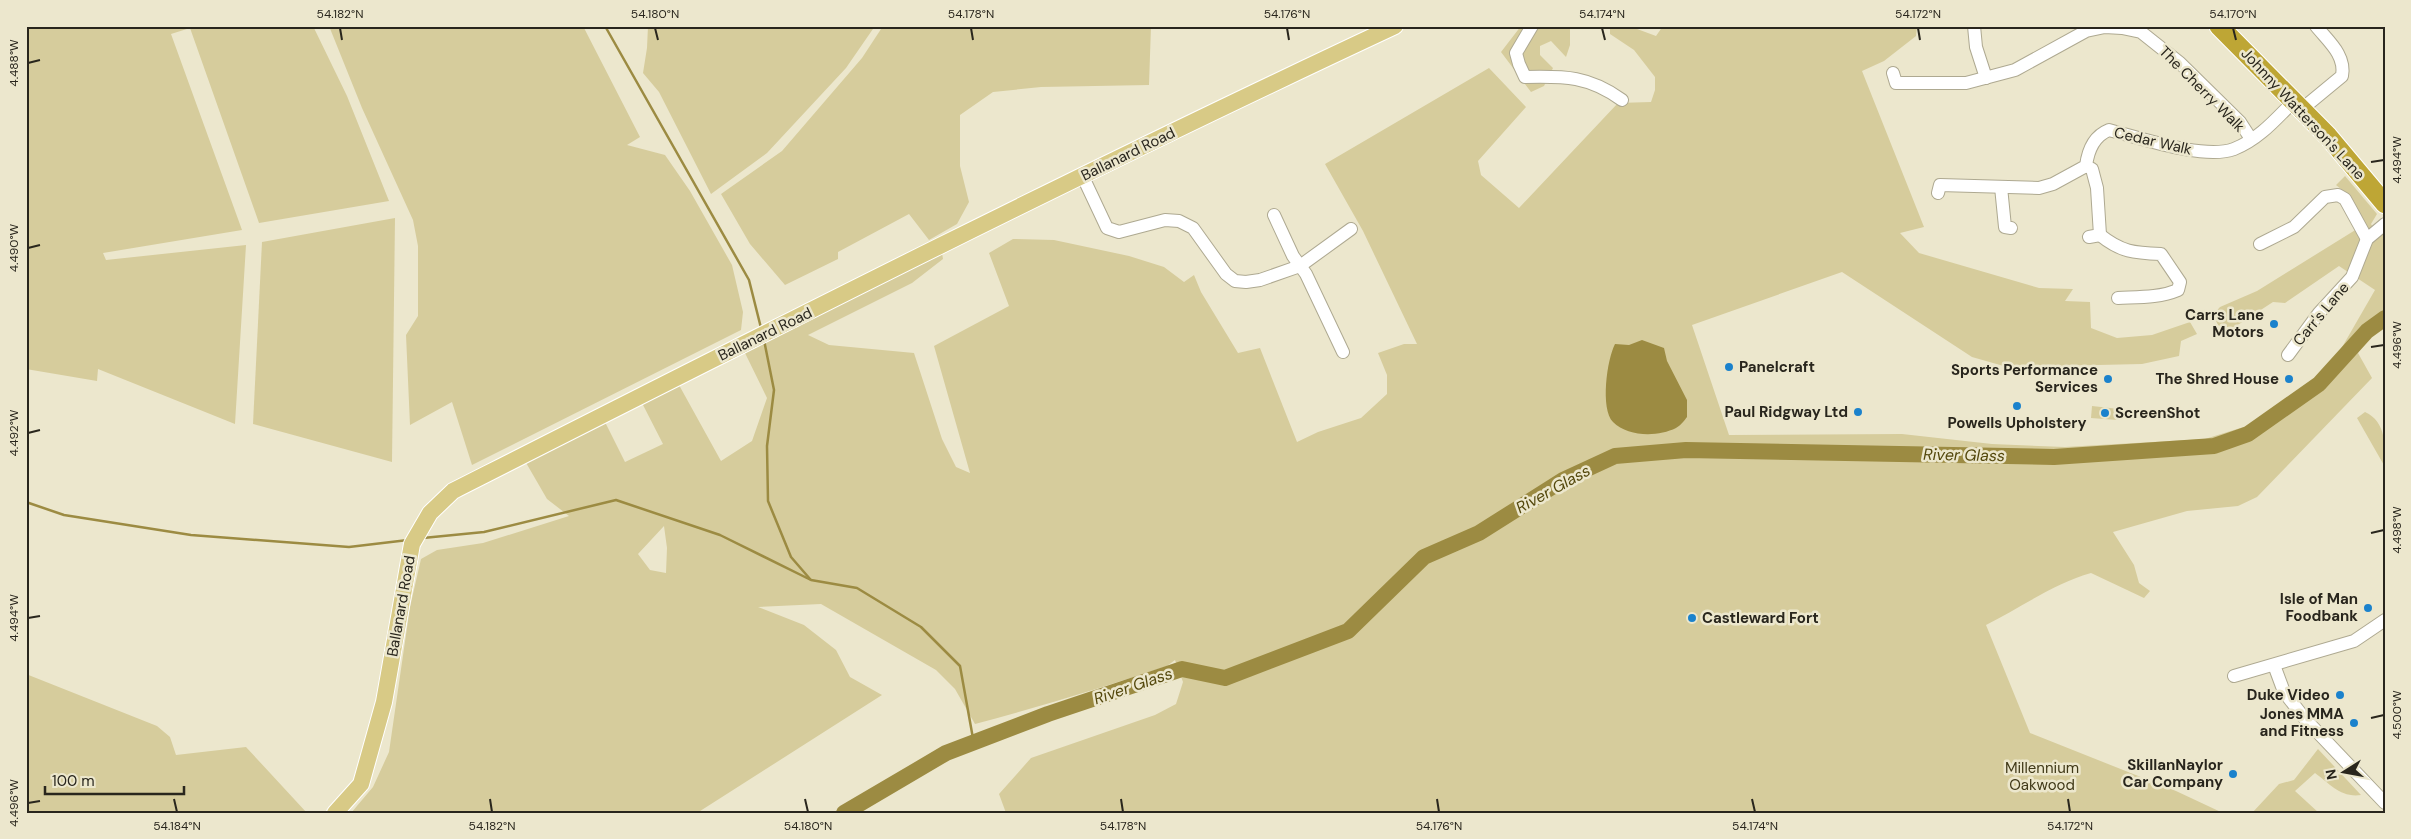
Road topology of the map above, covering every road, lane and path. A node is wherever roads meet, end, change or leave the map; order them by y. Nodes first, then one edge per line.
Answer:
1 (1395, 26) edge
2 (1532, 26) edge
3 (1974, 26) edge
4 (2219, 26) edge
5 (2316, 26) edge
6 (1893, 73) dead end
7 (1986, 78) junction
8 (1622, 100) dead end
9 (2298, 105) junction
10 (2251, 139) junction
11 (2086, 166) junction
12 (1083, 176) junction
13 (2001, 187) junction
14 (1938, 193) dead end
15 (2385, 204) edge
16 (1274, 215) dead end
17 (2385, 224) edge
18 (2005, 227) dead end
19 (1351, 229) dead end
20 (2367, 239) junction
21 (2259, 245) dead end
22 (1300, 266) junction
23 (2118, 298) dead end
24 (1343, 352) dead end
25 (2288, 355) dead end
26 (2385, 620) edge
27 (2274, 665) junction
28 (2234, 676) dead end
29 (2385, 803) edge
30 (335, 813) edge

1 - 12 main road, Ballanard Road
2 - 8 street
3 - 7 street
4 - 9 highway, Johnny Watterson's Lane
5 - 9 street, Cedar Walk
6 - 7 street, The Cherry Walk
7 - 10 street, The Cherry Walk
9 - 10 street, Cedar Walk
9 - 15 highway, Johnny Watterson's Lane
10 - 11 street, Cedar Walk
11 - 13 street
11 - 23 street
12 - 22 street
12 - 30 main road, Ballanard Road
13 - 14 street
13 - 18 street
16 - 22 street
17 - 20 street, Carr's Lane
19 - 22 street
20 - 21 street
20 - 25 street, Carr's Lane
22 - 24 street
26 - 27 street
27 - 28 street
27 - 29 street

